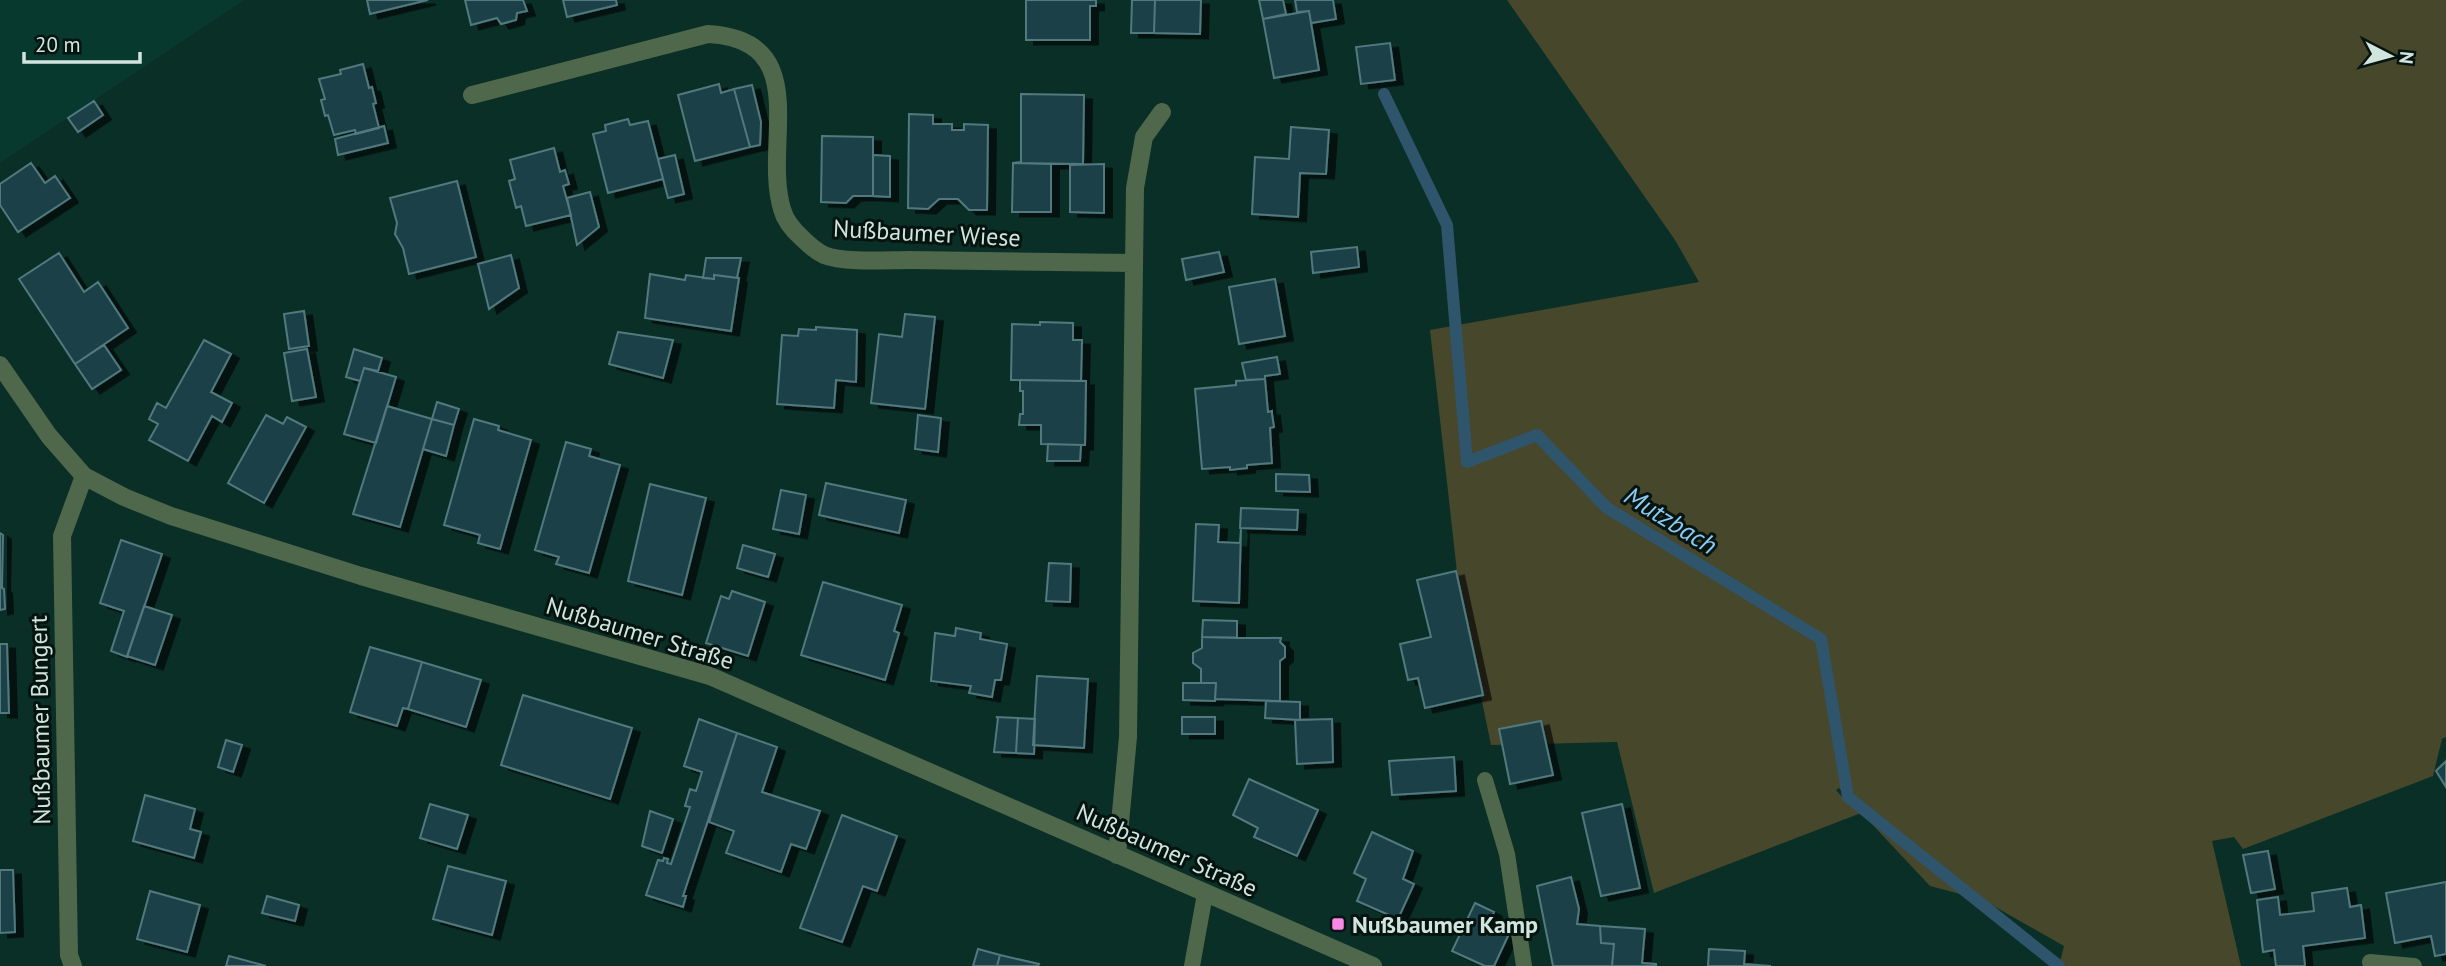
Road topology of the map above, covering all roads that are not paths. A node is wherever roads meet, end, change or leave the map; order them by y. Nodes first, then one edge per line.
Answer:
1 (472, 95) dead end
2 (1162, 112) dead end
3 (1133, 263) junction
4 (0, 365) edge
5 (84, 476) junction
6 (1485, 780) dead end
7 (1117, 855) junction
8 (1205, 894) junction
9 (2370, 962) dead end
10 (73, 966) edge
11 (1192, 966) edge
12 (1373, 966) edge
13 (1524, 966) edge
14 (2414, 966) edge

1 - 3 street, Nußbaumer Wiese
2 - 3 street
3 - 7 street
4 - 5 street, Nußbaumer Straße
5 - 7 street, Nußbaumer Straße
5 - 10 street, Nußbaumer Bungert
6 - 13 lane
7 - 8 street, Nußbaumer Straße
8 - 11 lane
8 - 12 street, Nußbaumer Straße
9 - 14 lane

